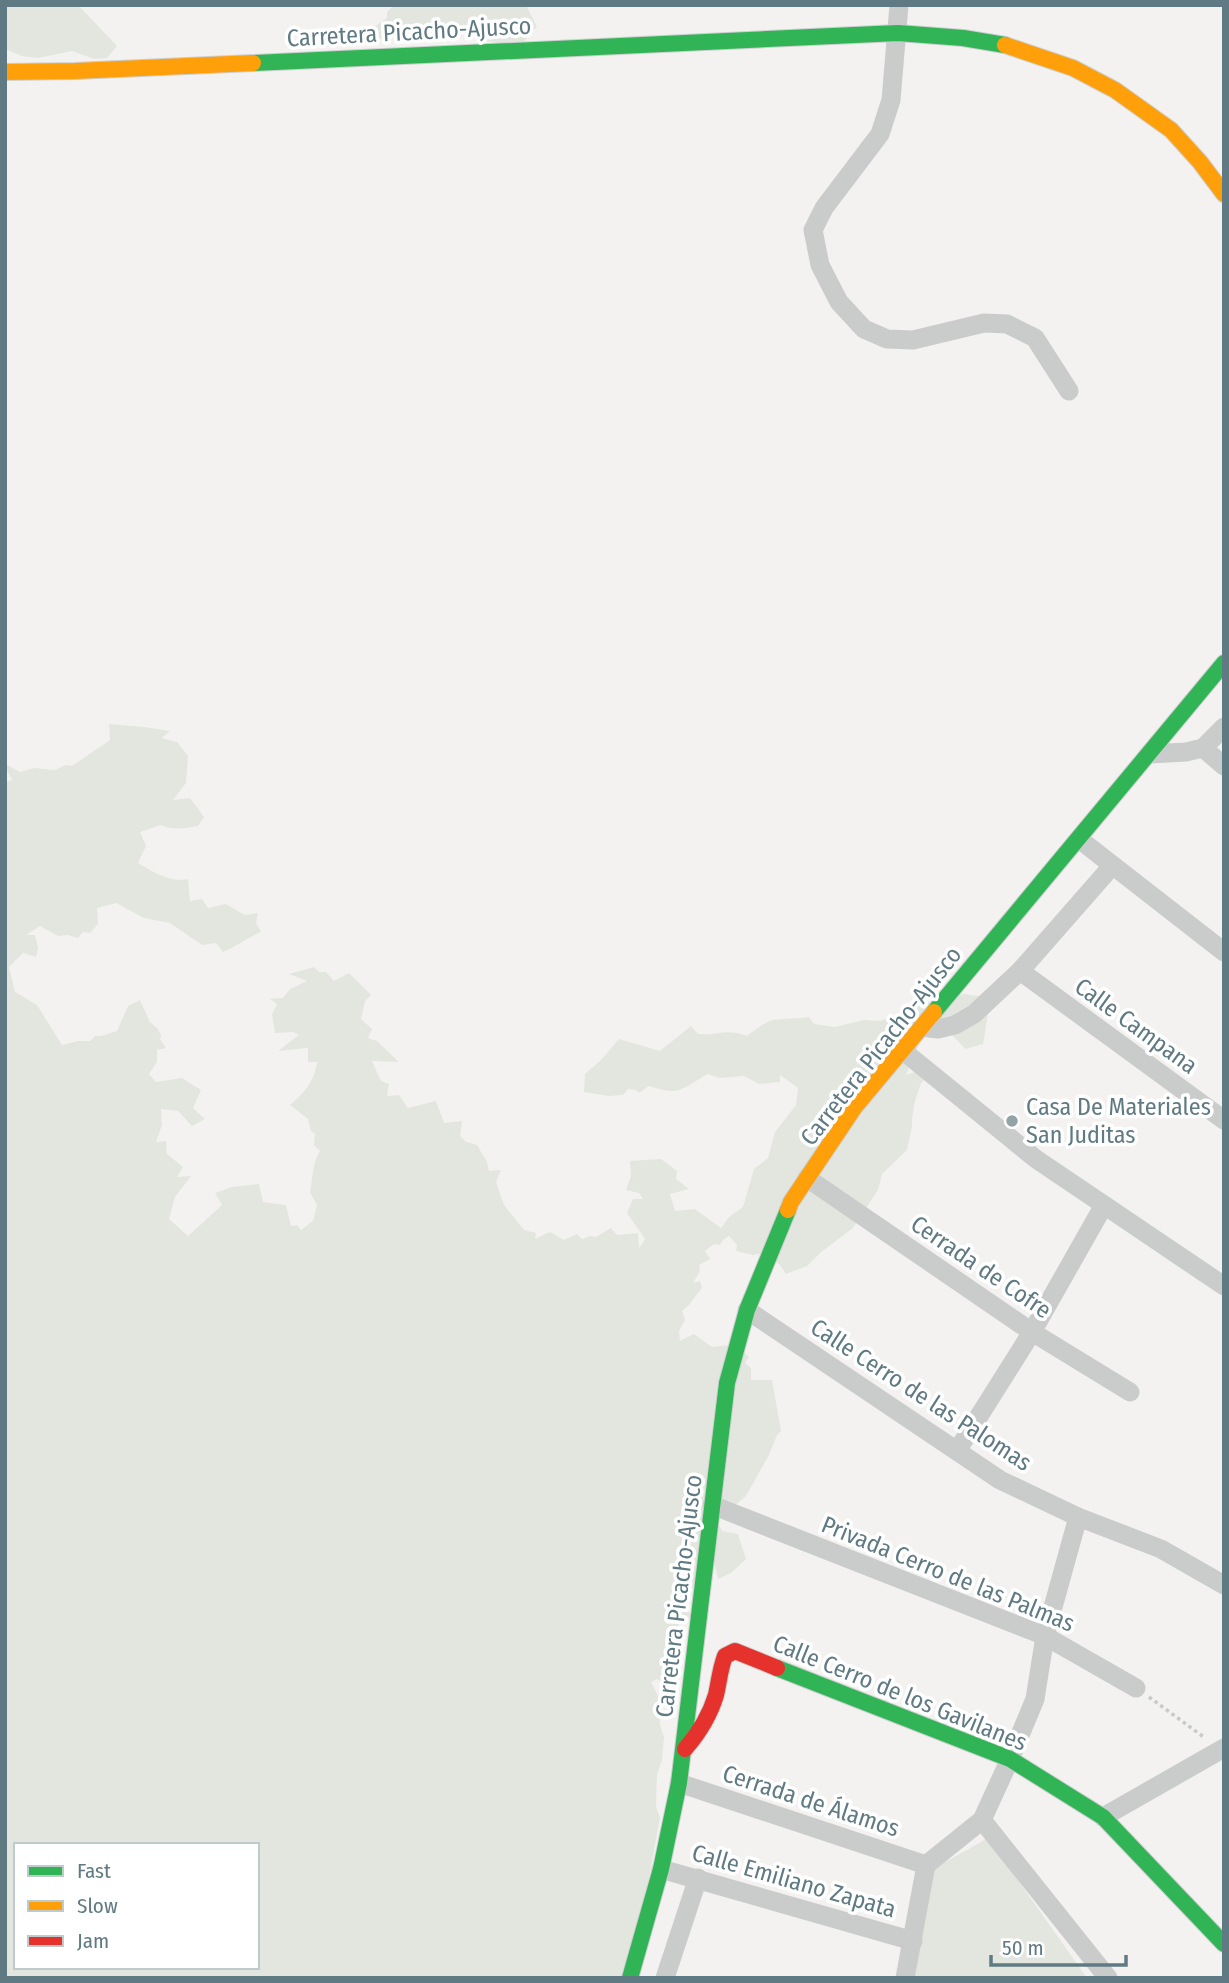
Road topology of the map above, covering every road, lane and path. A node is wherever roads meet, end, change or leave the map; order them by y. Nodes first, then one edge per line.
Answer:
1 (899, 5) edge
2 (898, 33) junction
3 (5, 72) edge
4 (1224, 194) edge
5 (1069, 391) dead end
6 (1224, 663) edge
7 (1224, 727) edge
8 (1203, 748) junction
9 (1150, 754) junction
10 (1224, 766) edge
11 (1079, 839) junction
12 (1112, 866) junction
13 (1224, 952) edge
14 (1020, 971) junction
15 (921, 1027) junction
16 (902, 1050) junction
17 (1224, 1120) edge
18 (807, 1178) junction
19 (1104, 1205) junction
20 (1224, 1286) edge
21 (747, 1310) junction
22 (1032, 1332) junction
23 (1130, 1392) dead end
24 (957, 1451) junction
25 (712, 1505) junction
26 (1078, 1517) junction
27 (1224, 1585) edge
28 (1045, 1636) junction
29 (1136, 1688) joint
30 (1223, 1750) edge
31 (683, 1751) junction
32 (1010, 1759) junction
33 (679, 1783) junction
34 (1103, 1816) junction
35 (982, 1820) junction
36 (926, 1865) junction
37 (662, 1869) junction
38 (698, 1878) junction
39 (913, 1941) junction
40 (1224, 1944) edge
41 (632, 1969) edge
42 (666, 1974) edge
43 (905, 1978) edge
44 (1108, 1978) edge

1 - 2 street
2 - 3 main road, Carretera Picacho-Ajusco
2 - 4 main road, Carretera Picacho-Ajusco
2 - 5 street
6 - 9 main road, Carretera Picacho-Ajusco
7 - 8 street
8 - 9 street
8 - 10 street
9 - 11 main road, Carretera Picacho-Ajusco
11 - 12 street
11 - 15 main road, Carretera Picacho-Ajusco
12 - 13 street
12 - 14 street
14 - 15 street
14 - 17 street, Calle Campana
15 - 16 main road, Carretera Picacho-Ajusco
16 - 18 main road, Carretera Picacho-Ajusco
16 - 19 street
18 - 21 main road, Carretera Picacho-Ajusco
18 - 22 street, Cerrada de Cofre
19 - 20 street
19 - 22 street
21 - 24 street, Calle Cerro de las Palomas
21 - 25 main road, Carretera Picacho-Ajusco
22 - 23 street, Cerrada de Cofre
22 - 24 street
24 - 26 street, Calle Cerro de las Palomas
25 - 28 street, Privada Cerro de las Palmas
25 - 31 main road, Carretera Picacho-Ajusco
26 - 27 street, Calle Cerro de las Palomas
26 - 28 street
28 - 29 street, Privada Cerro de las Palmas
28 - 32 street
29 - 30 path
30 - 34 street
31 - 32 main road, Calle Cerro de los Gavilanes
31 - 33 main road, Carretera Picacho-Ajusco
32 - 34 main road, Calle Cerro de los Gavilanes
32 - 35 street
33 - 36 street, Cerrada de Álamos
33 - 37 main road, Carretera Picacho-Ajusco
34 - 40 main road, Calle Cerro de los Gavilanes
35 - 36 street
35 - 44 street
36 - 39 street
37 - 38 street, Calle Emiliano Zapata
37 - 41 main road, Carretera Picacho-Ajusco
38 - 39 street, Calle Emiliano Zapata
38 - 42 street
39 - 43 street
41 - 42 street

